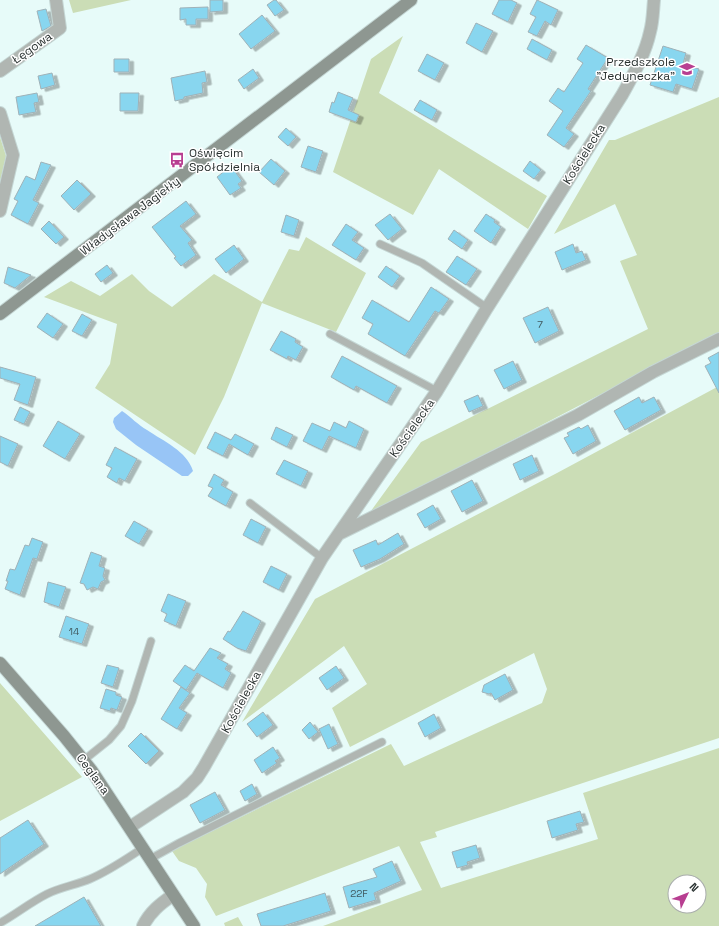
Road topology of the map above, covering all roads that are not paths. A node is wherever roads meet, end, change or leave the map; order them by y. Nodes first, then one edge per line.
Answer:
1 (56, 0) edge
2 (411, 0) edge
3 (654, 0) edge
4 (0, 71) edge
5 (0, 113) edge
6 (0, 211) edge
7 (380, 244) dead end
8 (487, 308) junction
9 (0, 314) edge
10 (330, 334) dead end
11 (719, 339) edge
12 (437, 391) junction
13 (250, 503) dead end
14 (338, 534) junction
15 (322, 558) junction
16 (150, 641) dead end
17 (0, 663) edge
18 (382, 742) dead end
19 (84, 760) junction
20 (130, 828) junction
21 (143, 848) junction
22 (150, 859) junction
23 (173, 895) junction
24 (0, 923) edge
25 (143, 926) edge
26 (194, 926) edge

1 - 4 street, Łęgowa
2 - 9 street, Władysława Jagiełły
3 - 8 street, Kościelecka
5 - 6 street
7 - 8 lane
8 - 12 street, Kościelecka
10 - 12 lane
11 - 14 street
12 - 14 street, Kościelecka
13 - 15 lane
14 - 15 street, Kościelecka
15 - 20 street, Kościelecka
16 - 19 lane
17 - 19 street, Ceglana
18 - 22 lane
19 - 20 street, Ceglana
20 - 21 street, Ceglana
21 - 22 street, Ceglana
21 - 24 lane
22 - 23 street, Ceglana
23 - 25 street
23 - 26 street, Ceglana

